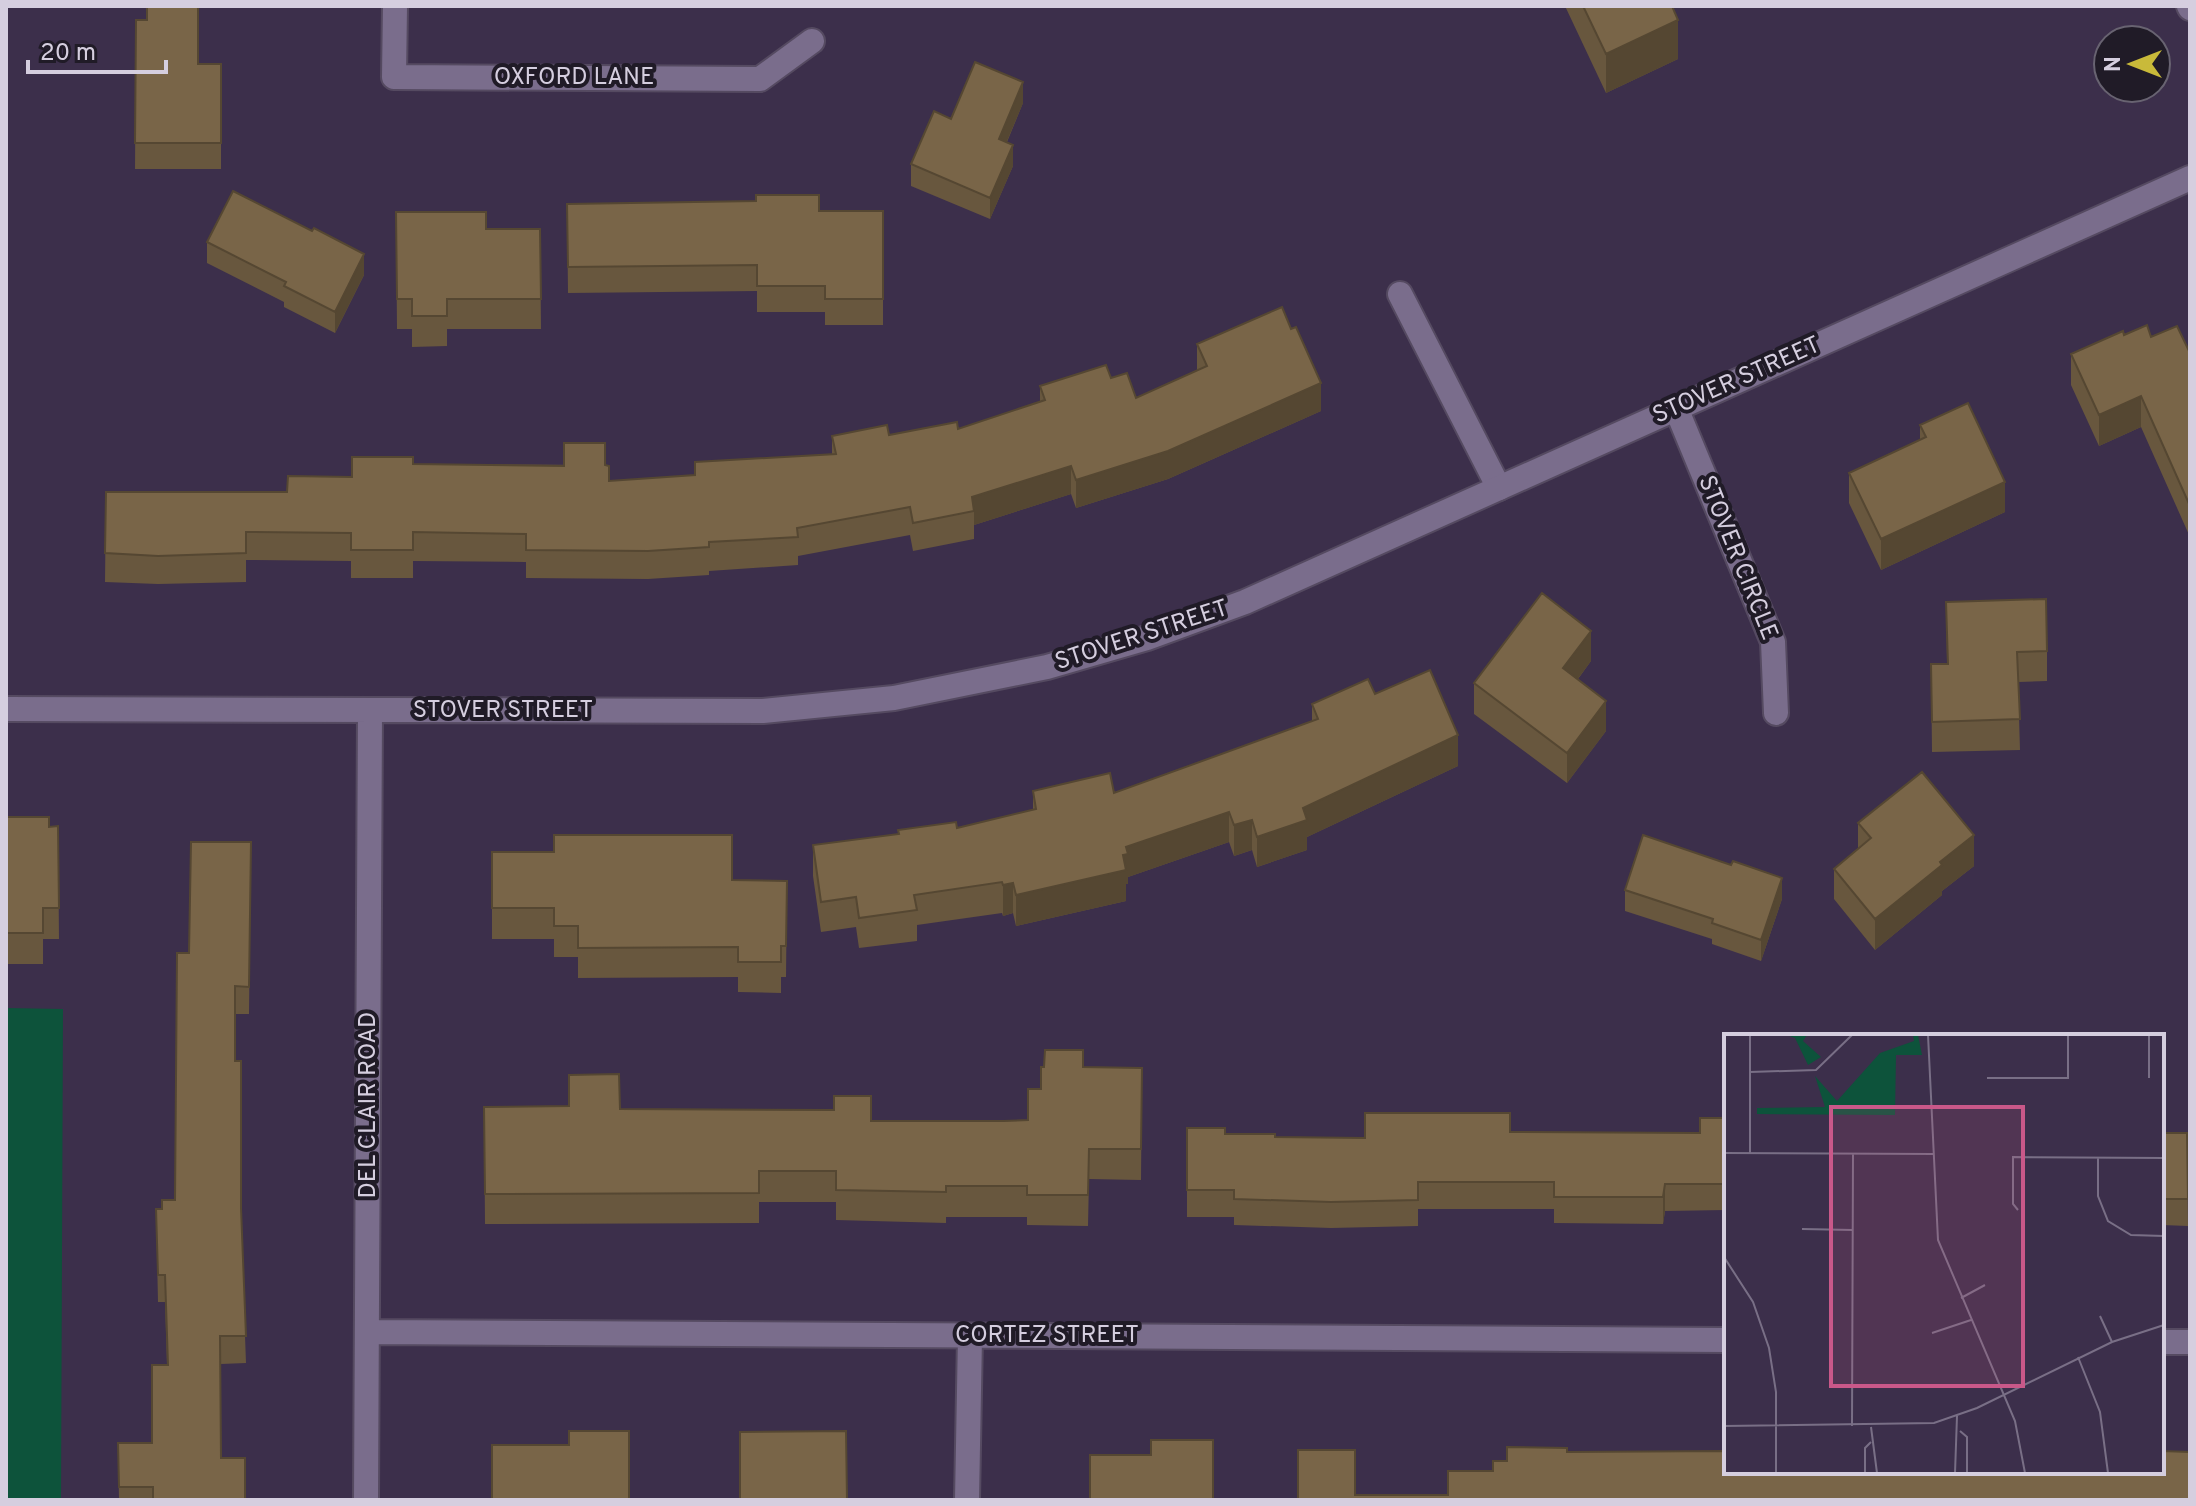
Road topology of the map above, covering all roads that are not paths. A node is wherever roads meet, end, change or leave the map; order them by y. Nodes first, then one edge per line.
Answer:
1 (395, 6) edge
2 (812, 41) dead end
3 (2190, 178) edge
4 (1400, 294) dead end
5 (1676, 408) junction
6 (1499, 488) junction
7 (6, 709) edge
8 (370, 711) junction
9 (1776, 713) dead end
10 (367, 1332) junction
11 (970, 1336) junction
12 (1724, 1340) edge
13 (2164, 1342) edge
14 (2190, 1342) edge
15 (366, 1500) edge
16 (967, 1500) edge

1 - 2 street, OXFORD LANE
3 - 5 street, STOVER STREET
4 - 6 street
5 - 6 street, STOVER STREET
5 - 9 street, STOVER CIRCLE
6 - 8 street, STOVER STREET
7 - 8 street, STOVER STREET
8 - 10 street, DEL CLAIR ROAD
10 - 11 street, CORTEZ STREET
10 - 15 street, DEL CLAIR ROAD
11 - 12 street, CORTEZ STREET
11 - 16 street
13 - 14 street

